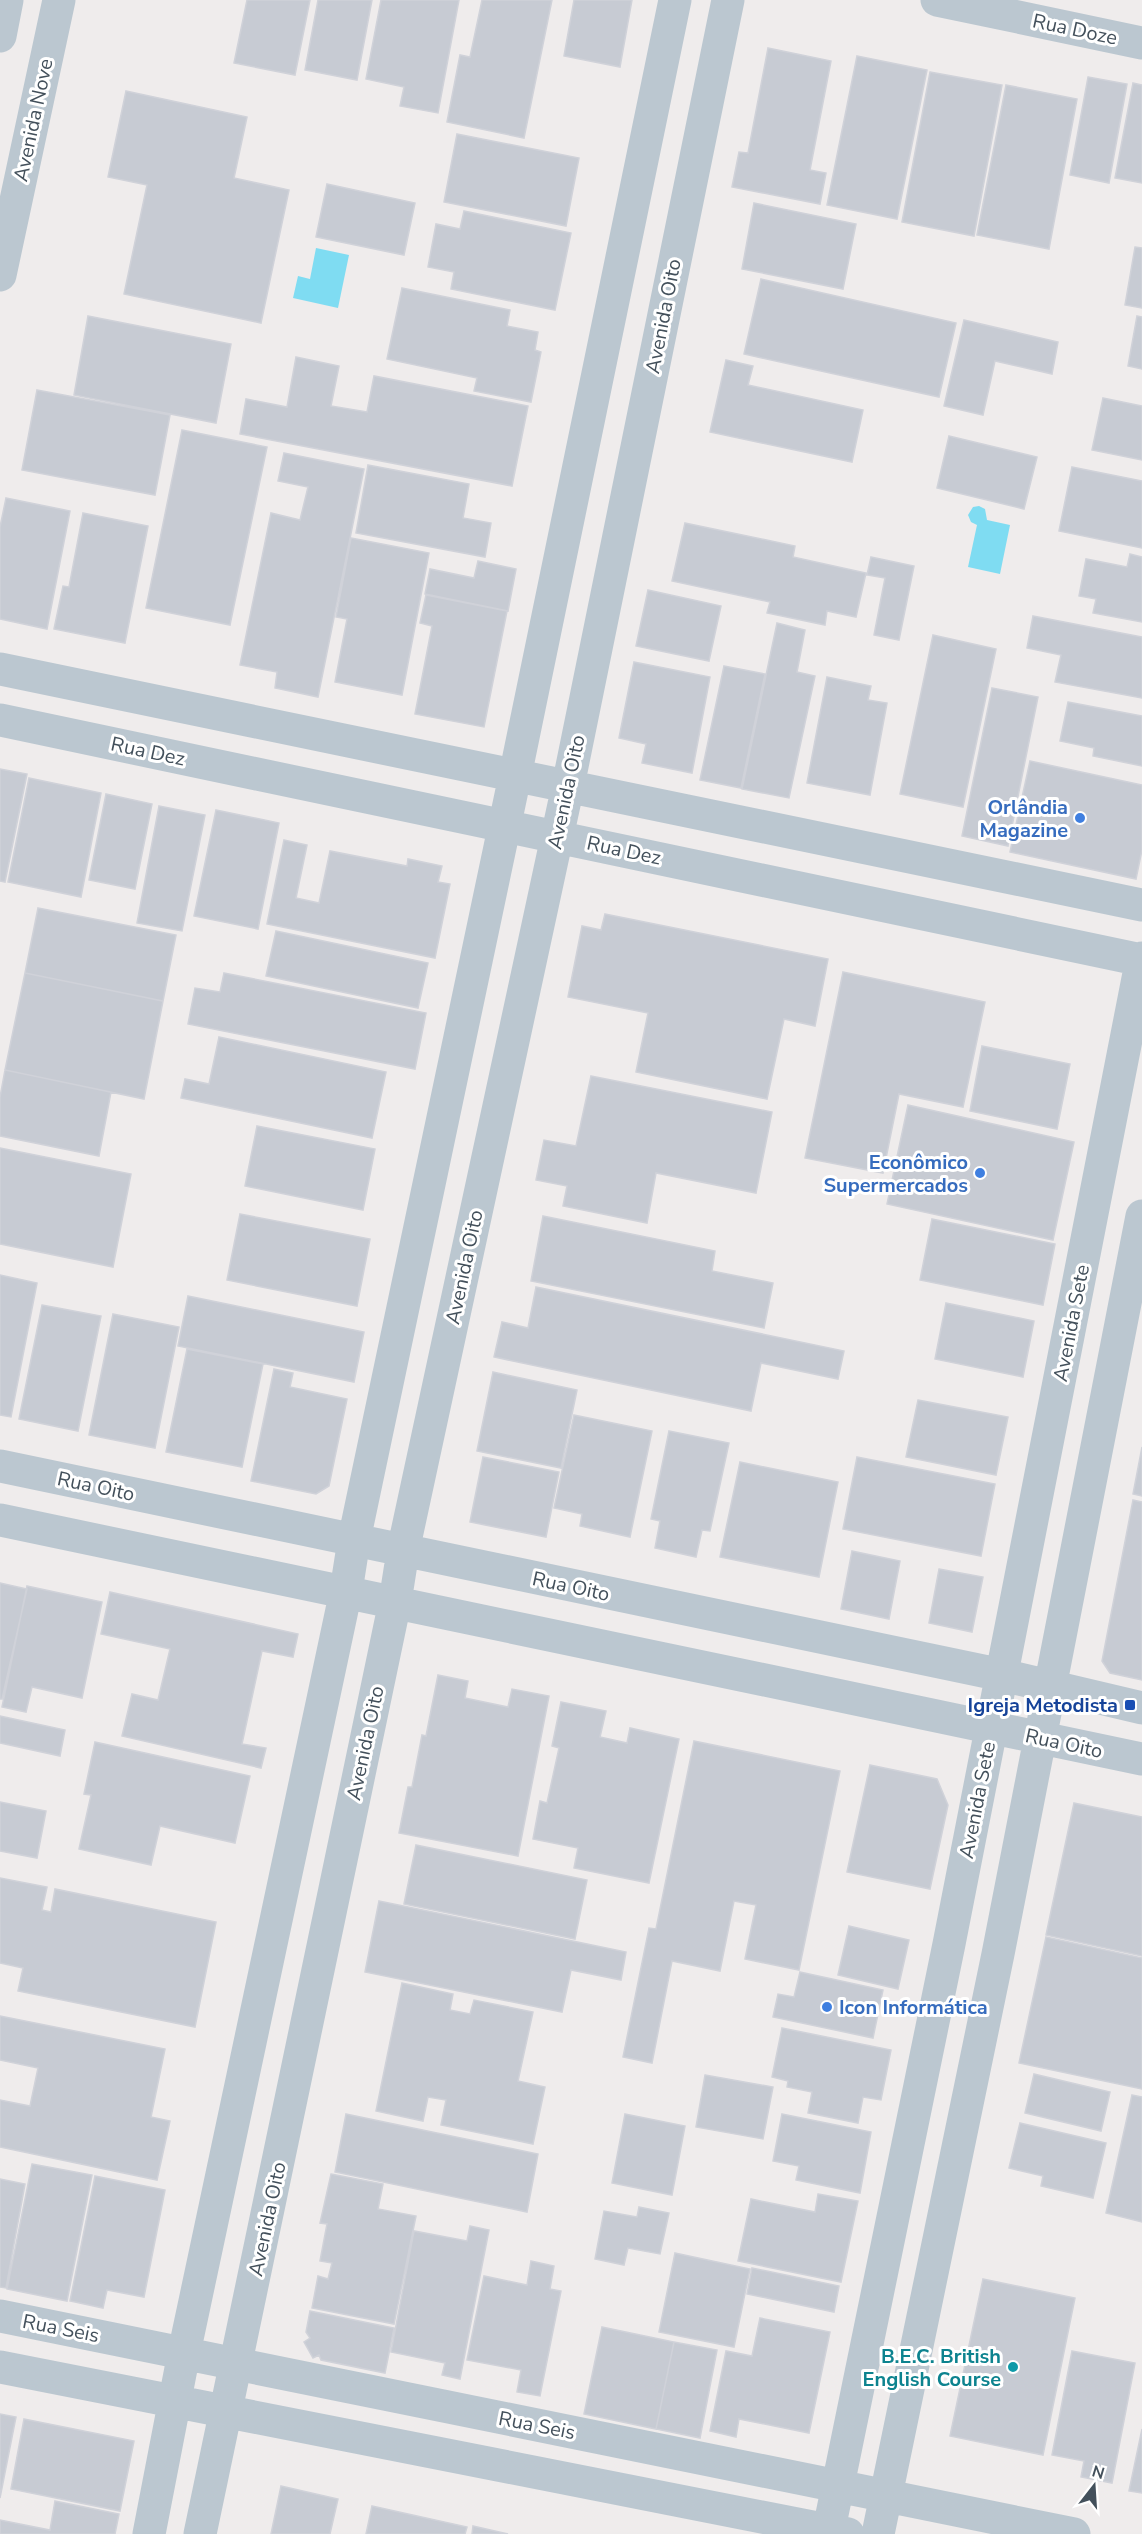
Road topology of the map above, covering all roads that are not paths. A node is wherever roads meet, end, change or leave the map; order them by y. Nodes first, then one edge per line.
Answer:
1 (7, 0) edge
2 (59, 0) edge
3 (675, 0) edge
4 (728, 0) edge
5 (937, 0) edge
6 (0, 36) edge
7 (1142, 44) edge
8 (0, 275) edge
9 (0, 669) edge
10 (0, 720) edge
11 (515, 776) junction
12 (568, 786) junction
13 (504, 824) junction
14 (556, 835) junction
15 (1142, 905) edge
16 (1142, 959) edge
17 (1142, 1216) edge
18 (0, 1466) edge
19 (0, 1520) edge
20 (354, 1540) junction
21 (403, 1551) junction
22 (346, 1592) junction
23 (395, 1602) junction
24 (1002, 1675) junction
25 (1050, 1686) junction
26 (1142, 1708) edge
27 (992, 1727) junction
28 (1040, 1738) junction
29 (1142, 1760) edge
30 (0, 2316) edge
31 (184, 2353) junction
32 (237, 2364) junction
33 (0, 2367) edge
34 (175, 2402) junction
35 (226, 2412) junction
36 (838, 2486) junction
37 (886, 2497) junction
38 (835, 2533) edge
39 (149, 2534) edge
40 (200, 2534) edge
41 (878, 2534) edge
42 (1074, 2534) edge

1 - 6 street
2 - 8 street, Avenida Nove
3 - 11 street
4 - 12 street, Avenida Oito
5 - 7 street, Rua Doze
9 - 11 street
10 - 13 street, Rua Dez
11 - 12 street
11 - 13 street
12 - 14 street, Avenida Oito
12 - 15 street
13 - 14 street, Rua Dez
13 - 20 street
14 - 16 street, Rua Dez
14 - 21 street, Avenida Oito
16 - 24 street, Avenida Sete
17 - 25 street
18 - 20 street, Rua Oito
19 - 22 street, Rua Oito
20 - 21 street, Rua Oito
20 - 22 street
21 - 23 street, Avenida Oito
21 - 24 street, Rua Oito
22 - 23 street, Rua Oito
22 - 31 street
23 - 27 street, Rua Oito
23 - 32 street, Avenida Oito
24 - 25 street, Rua Oito
24 - 27 street, Avenida Sete
25 - 26 street, Rua Oito
25 - 28 street
27 - 28 street, Rua Oito
27 - 36 street, Avenida Sete
28 - 29 street, Rua Oito
28 - 37 street
30 - 31 street, Rua Seis
31 - 32 street, Rua Seis
31 - 34 street
32 - 35 street, Avenida Oito
32 - 36 street, Rua Seis
33 - 34 street
34 - 35 street
34 - 39 street
35 - 38 street
35 - 40 street, Avenida Oito
36 - 37 street, Rua Seis
36 - 38 street, Avenida Sete
37 - 41 street
37 - 42 street, Rua Seis

